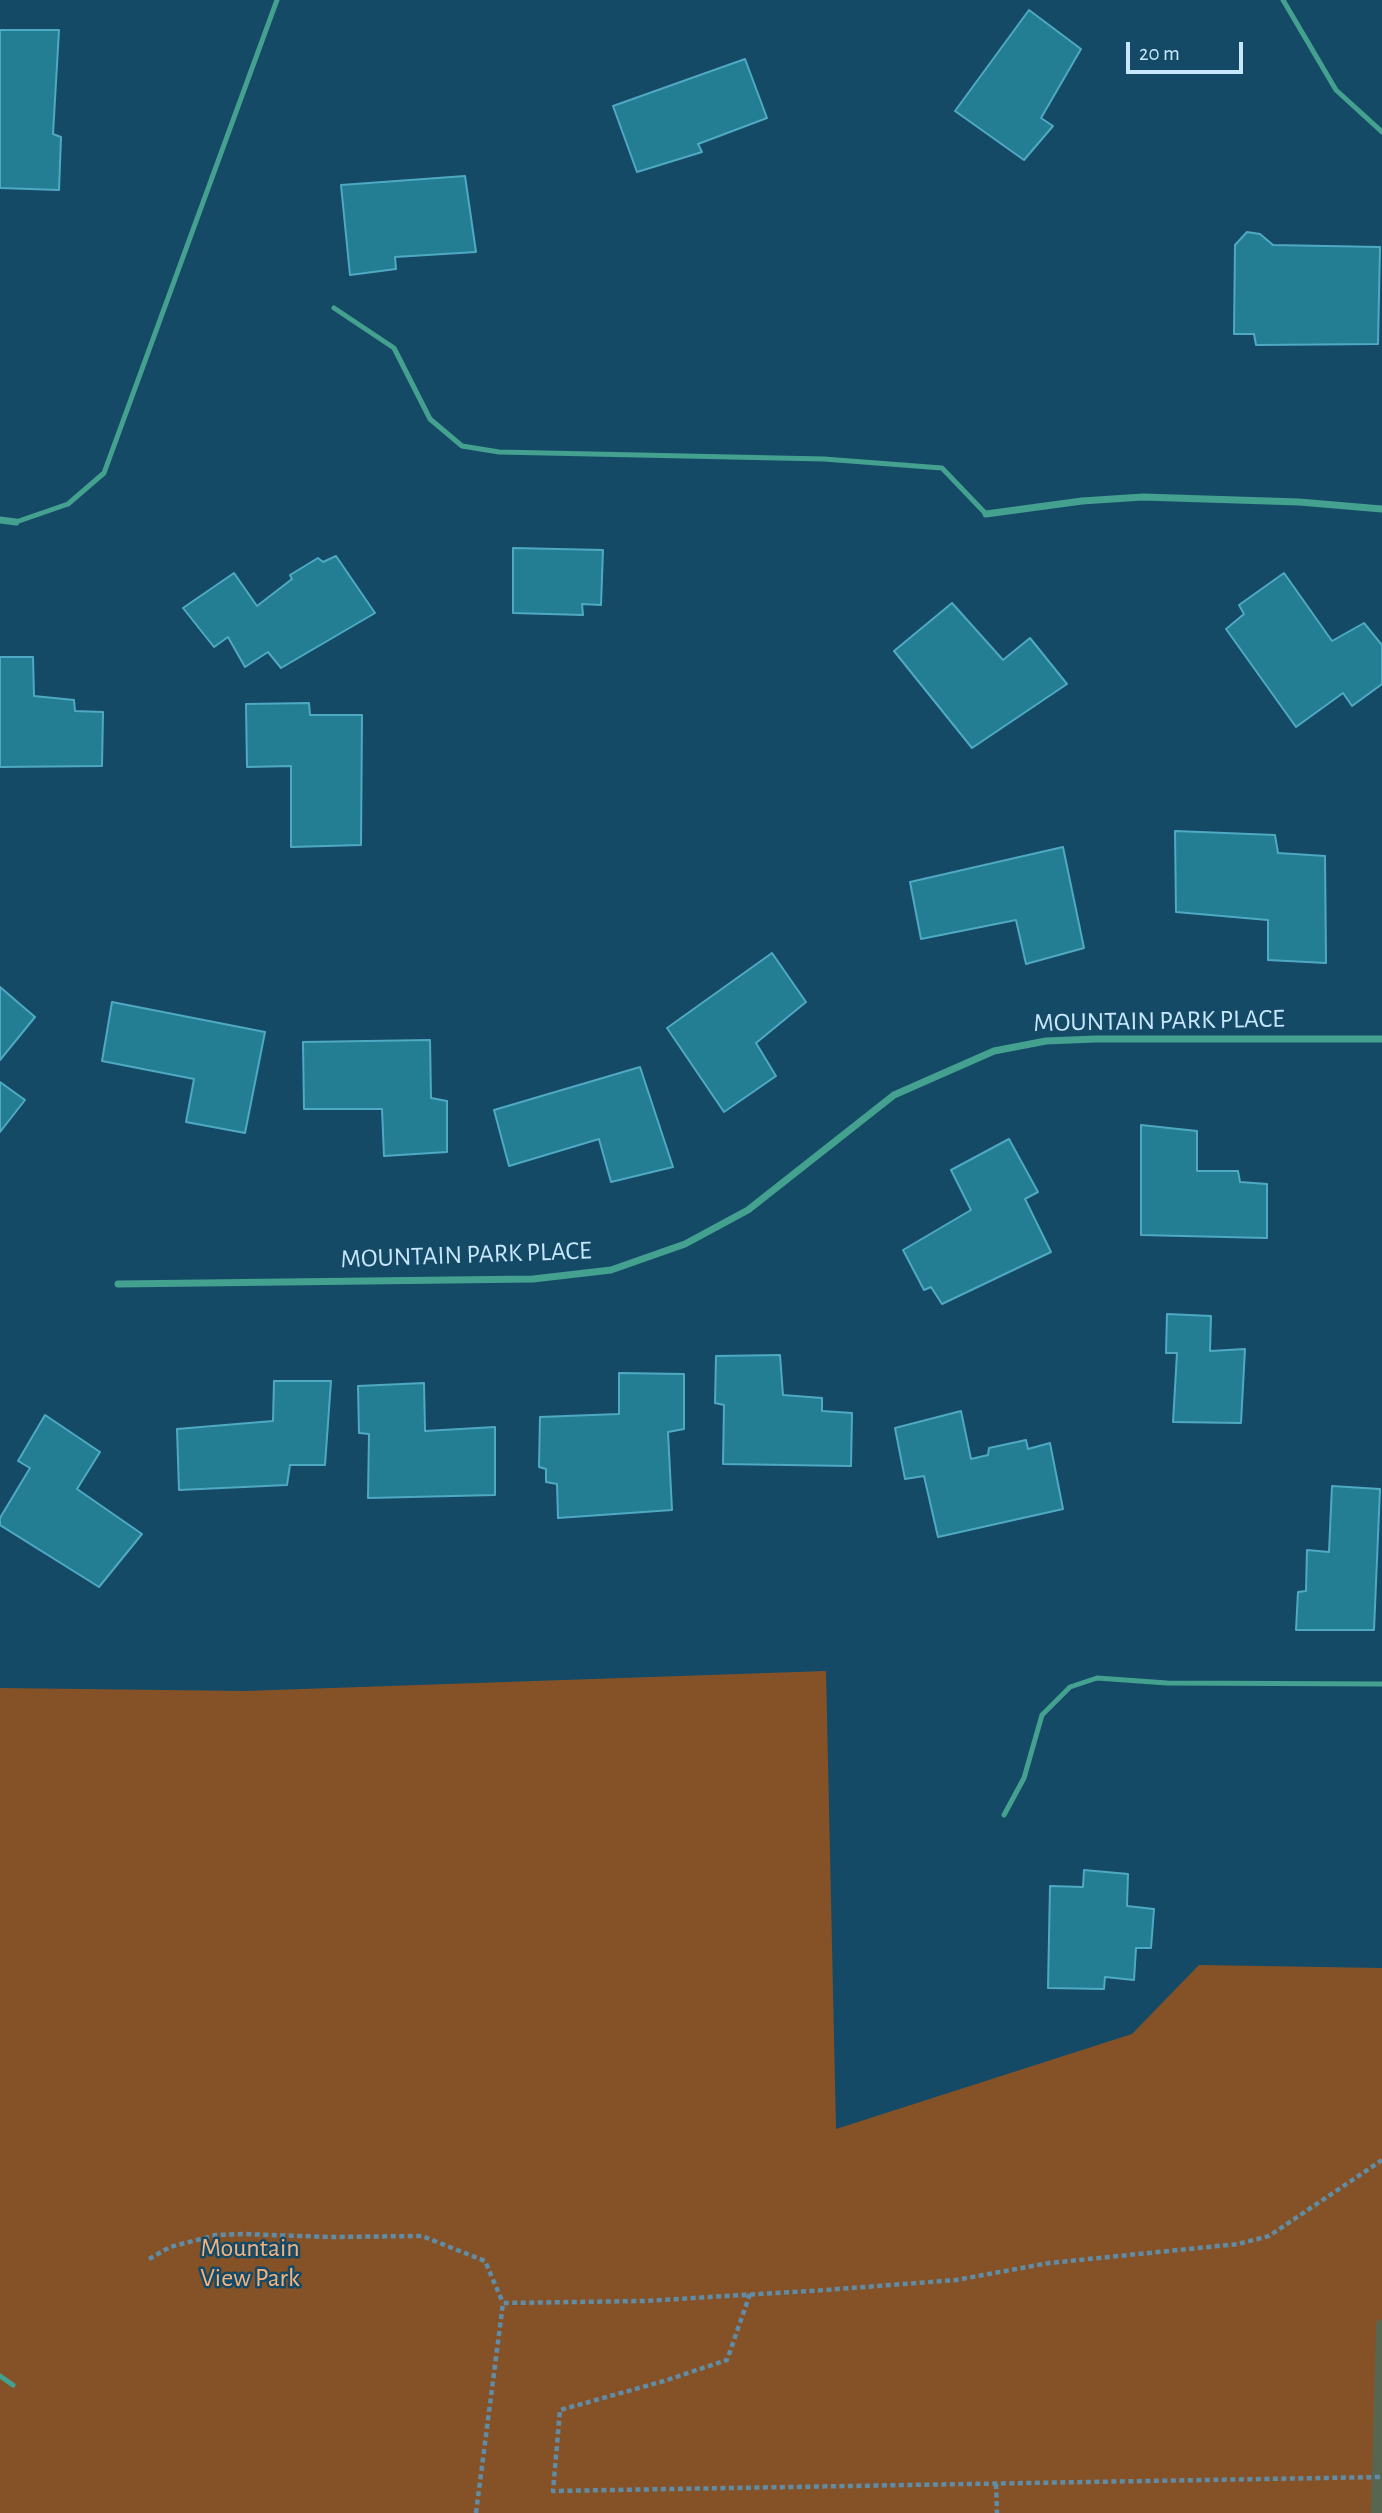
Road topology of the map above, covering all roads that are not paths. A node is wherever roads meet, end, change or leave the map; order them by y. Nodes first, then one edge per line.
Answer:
1 (277, 0) edge
2 (1283, 0) edge
3 (1382, 132) edge
4 (334, 308) dead end
5 (1382, 509) edge
6 (986, 514) joint
7 (0, 520) edge
8 (16, 522) joint
9 (1382, 1039) edge
10 (118, 1284) dead end
11 (1382, 1684) edge
12 (1004, 1815) dead end
13 (0, 2375) edge
14 (13, 2385) dead end

1 - 8 lane
2 - 3 lane
4 - 6 lane
5 - 6 street
7 - 8 street
9 - 10 street, MOUNTAIN PARK PLACE
11 - 12 lane
13 - 14 lane

